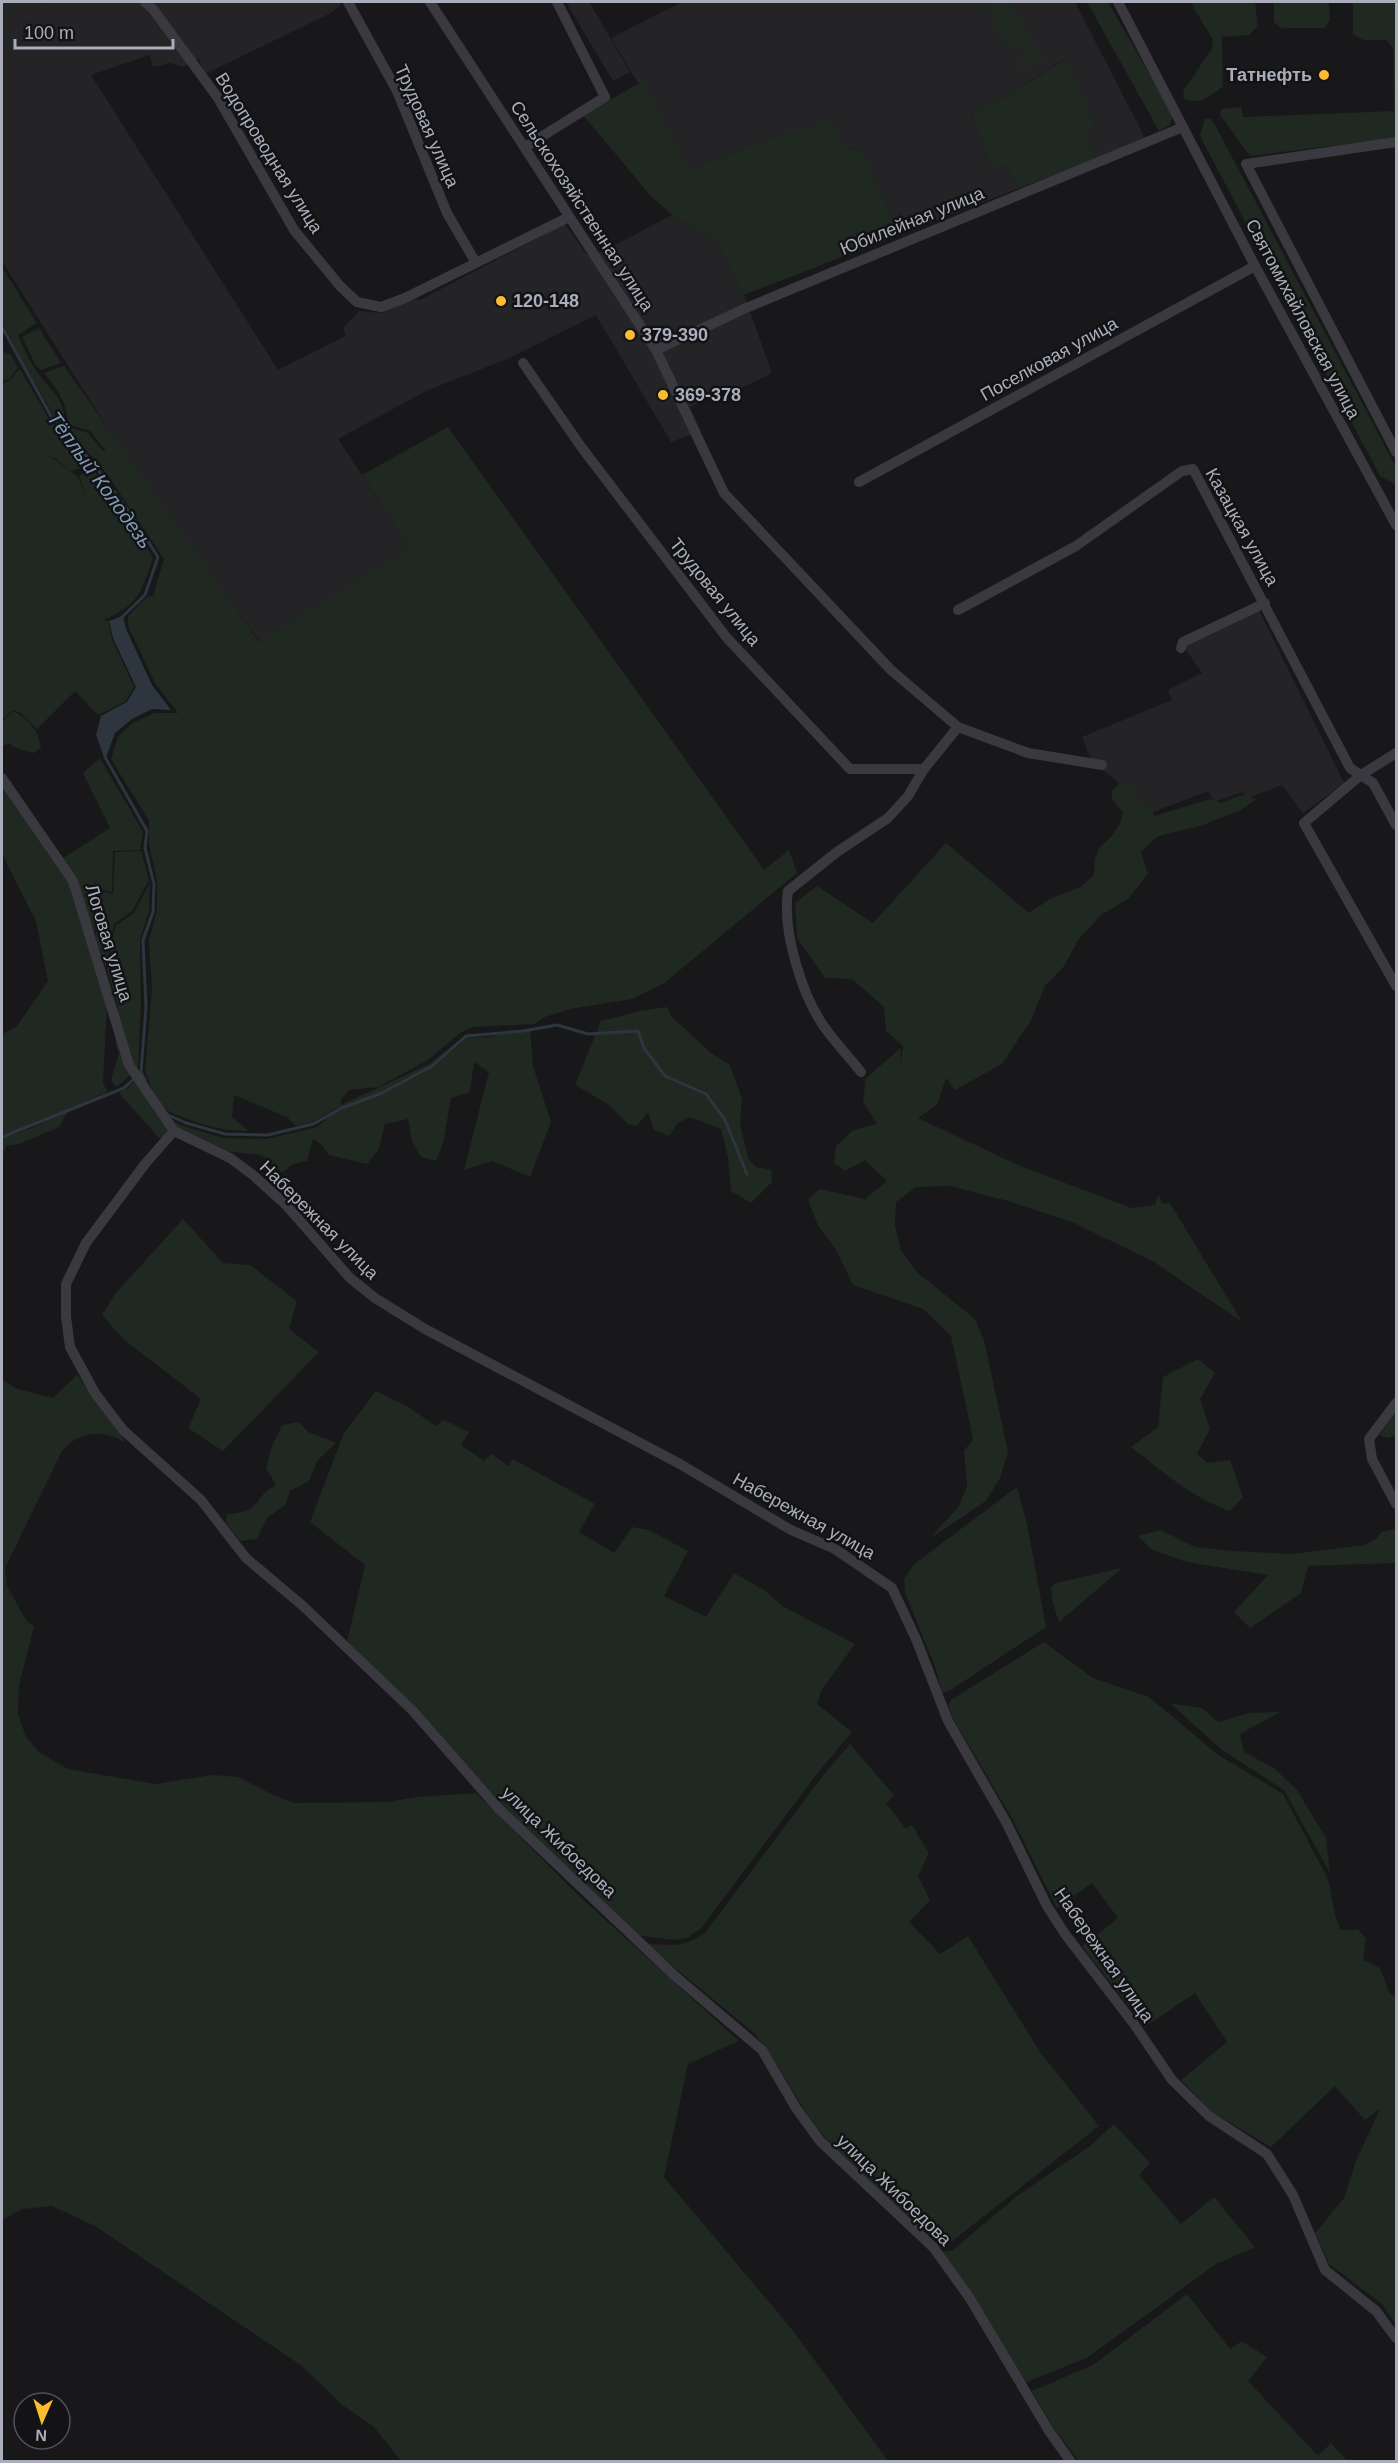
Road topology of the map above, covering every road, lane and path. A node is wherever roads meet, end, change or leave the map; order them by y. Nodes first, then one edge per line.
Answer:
1 (145, 2) edge
2 (348, 2) edge
3 (430, 2) edge
4 (557, 2) edge
5 (1118, 2) edge
6 (1183, 127) junction
7 (1396, 142) edge
8 (525, 147) junction
9 (569, 218) junction
10 (476, 263) junction
11 (1255, 266) junction
12 (656, 350) junction
13 (523, 363) dead end
14 (1396, 452) edge
15 (859, 482) dead end
16 (1396, 525) edge
17 (1265, 603) junction
18 (958, 610) dead end
19 (1181, 648) dead end
20 (958, 727) junction
21 (1396, 753) edge
22 (1102, 765) dead end
23 (924, 769) junction
24 (1361, 775) junction
25 (2, 778) edge
26 (1396, 825) edge
27 (1396, 987) edge
28 (861, 1072) dead end
29 (171, 1127) junction
30 (1396, 1403) edge
31 (1396, 1504) edge
32 (1396, 2338) edge
33 (1071, 2462) edge

1 - 10 street, Водопроводная улица
2 - 10 street, Трудовая улица
3 - 8 street, Сельскохозяйственная улица
4 - 8 street
5 - 6 street, Святомихайловская улица
6 - 11 street, Святомихайловская улица
6 - 12 street, Юбилейная улица
7 - 14 street, Святомихайловская улица
8 - 9 street, Сельскохозяйственная улица
9 - 10 street, Водопроводная улица
9 - 12 street, Сельскохозяйственная улица
11 - 15 street, Поселковая улица
11 - 16 street, Святомихайловская улица
12 - 20 street, Сельскохозяйственная улица
13 - 23 street, Трудовая улица
17 - 18 street, Казацкая улица
17 - 19 street
17 - 24 street, Казацкая улица
20 - 22 street, Сельскохозяйственная улица
20 - 23 street
21 - 24 street
23 - 28 street
24 - 26 street, Казацкая улица
24 - 27 street
25 - 29 street, Логовая улица
29 - 32 street, Набережная улица
29 - 33 street, улица Жибоедова
30 - 31 street

